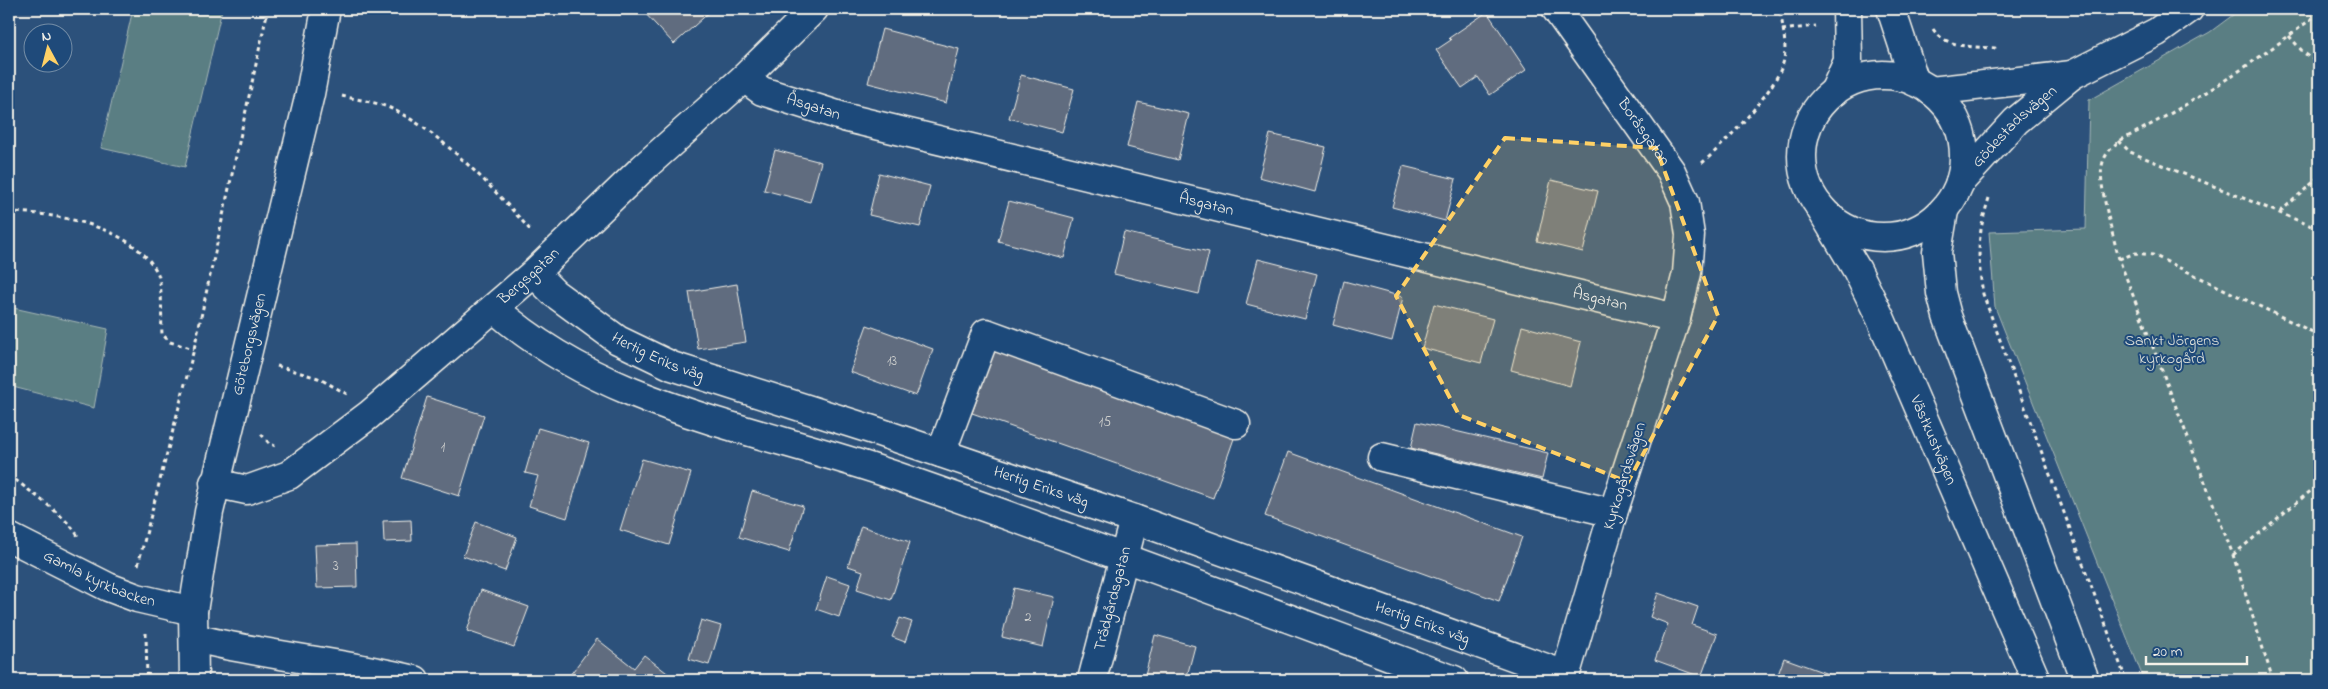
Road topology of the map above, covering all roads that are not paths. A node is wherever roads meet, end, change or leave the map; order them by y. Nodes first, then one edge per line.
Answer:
1 (326, 9) edge
2 (814, 9) edge
3 (1556, 9) edge
4 (2189, 9) edge
5 (1893, 14) edge
6 (1848, 16) edge
7 (2072, 76) junction
8 (744, 78) junction
9 (1923, 86) junction
10 (1834, 92) junction
11 (1960, 182) junction
12 (1819, 206) junction
13 (1944, 210) junction
14 (1688, 272) joint
15 (534, 273) junction
16 (494, 308) junction
17 (1676, 318) junction
18 (1236, 424) dead end
19 (941, 453) junction
20 (1382, 457) dead end
21 (214, 483) junction
22 (1613, 513) junction
23 (1134, 519) junction
24 (9, 537) edge
25 (1124, 557) junction
26 (193, 611) junction
27 (194, 638) junction
28 (1564, 678) edge
29 (194, 680) edge
30 (415, 680) edge
31 (1092, 680) edge
32 (1454, 680) edge
33 (2036, 680) edge
34 (2085, 680) edge

1 - 21 street, Göteborgsvägen
2 - 8 street, Bergsgatan
3 - 14 street, Boråsgatan
4 - 7 street, Gödestadsvägen
5 - 9 street
6 - 10 street
7 - 9 street, Gödestadsvägen
7 - 11 street, Gödestadsvägen
8 - 15 street, Bergsgatan
8 - 17 street, Åsgatan
9 - 10 street
9 - 11 street
10 - 12 street
11 - 13 street
12 - 13 street
12 - 33 street, Västkustvägen
13 - 34 street
14 - 17 street, Kyrkogårdsvägen
15 - 16 street, Bergsgatan
15 - 19 street, Hertig Eriks väg
16 - 21 street, Bergsgatan
16 - 25 street
17 - 22 street, Kyrkogårdsvägen
18 - 19 street
19 - 23 street, Hertig Eriks väg
20 - 22 street
21 - 26 street, Göteborgsvägen
22 - 28 street, Kyrkogårdsvägen
23 - 25 street, Trädgårdsgatan
23 - 28 street, Hertig Eriks väg
24 - 26 street, Gamla kyrkbacken
25 - 31 street, Trädgårdsgatan
25 - 32 street
26 - 27 street, Göteborgsvägen
27 - 29 street, Göteborgsvägen
27 - 30 street

